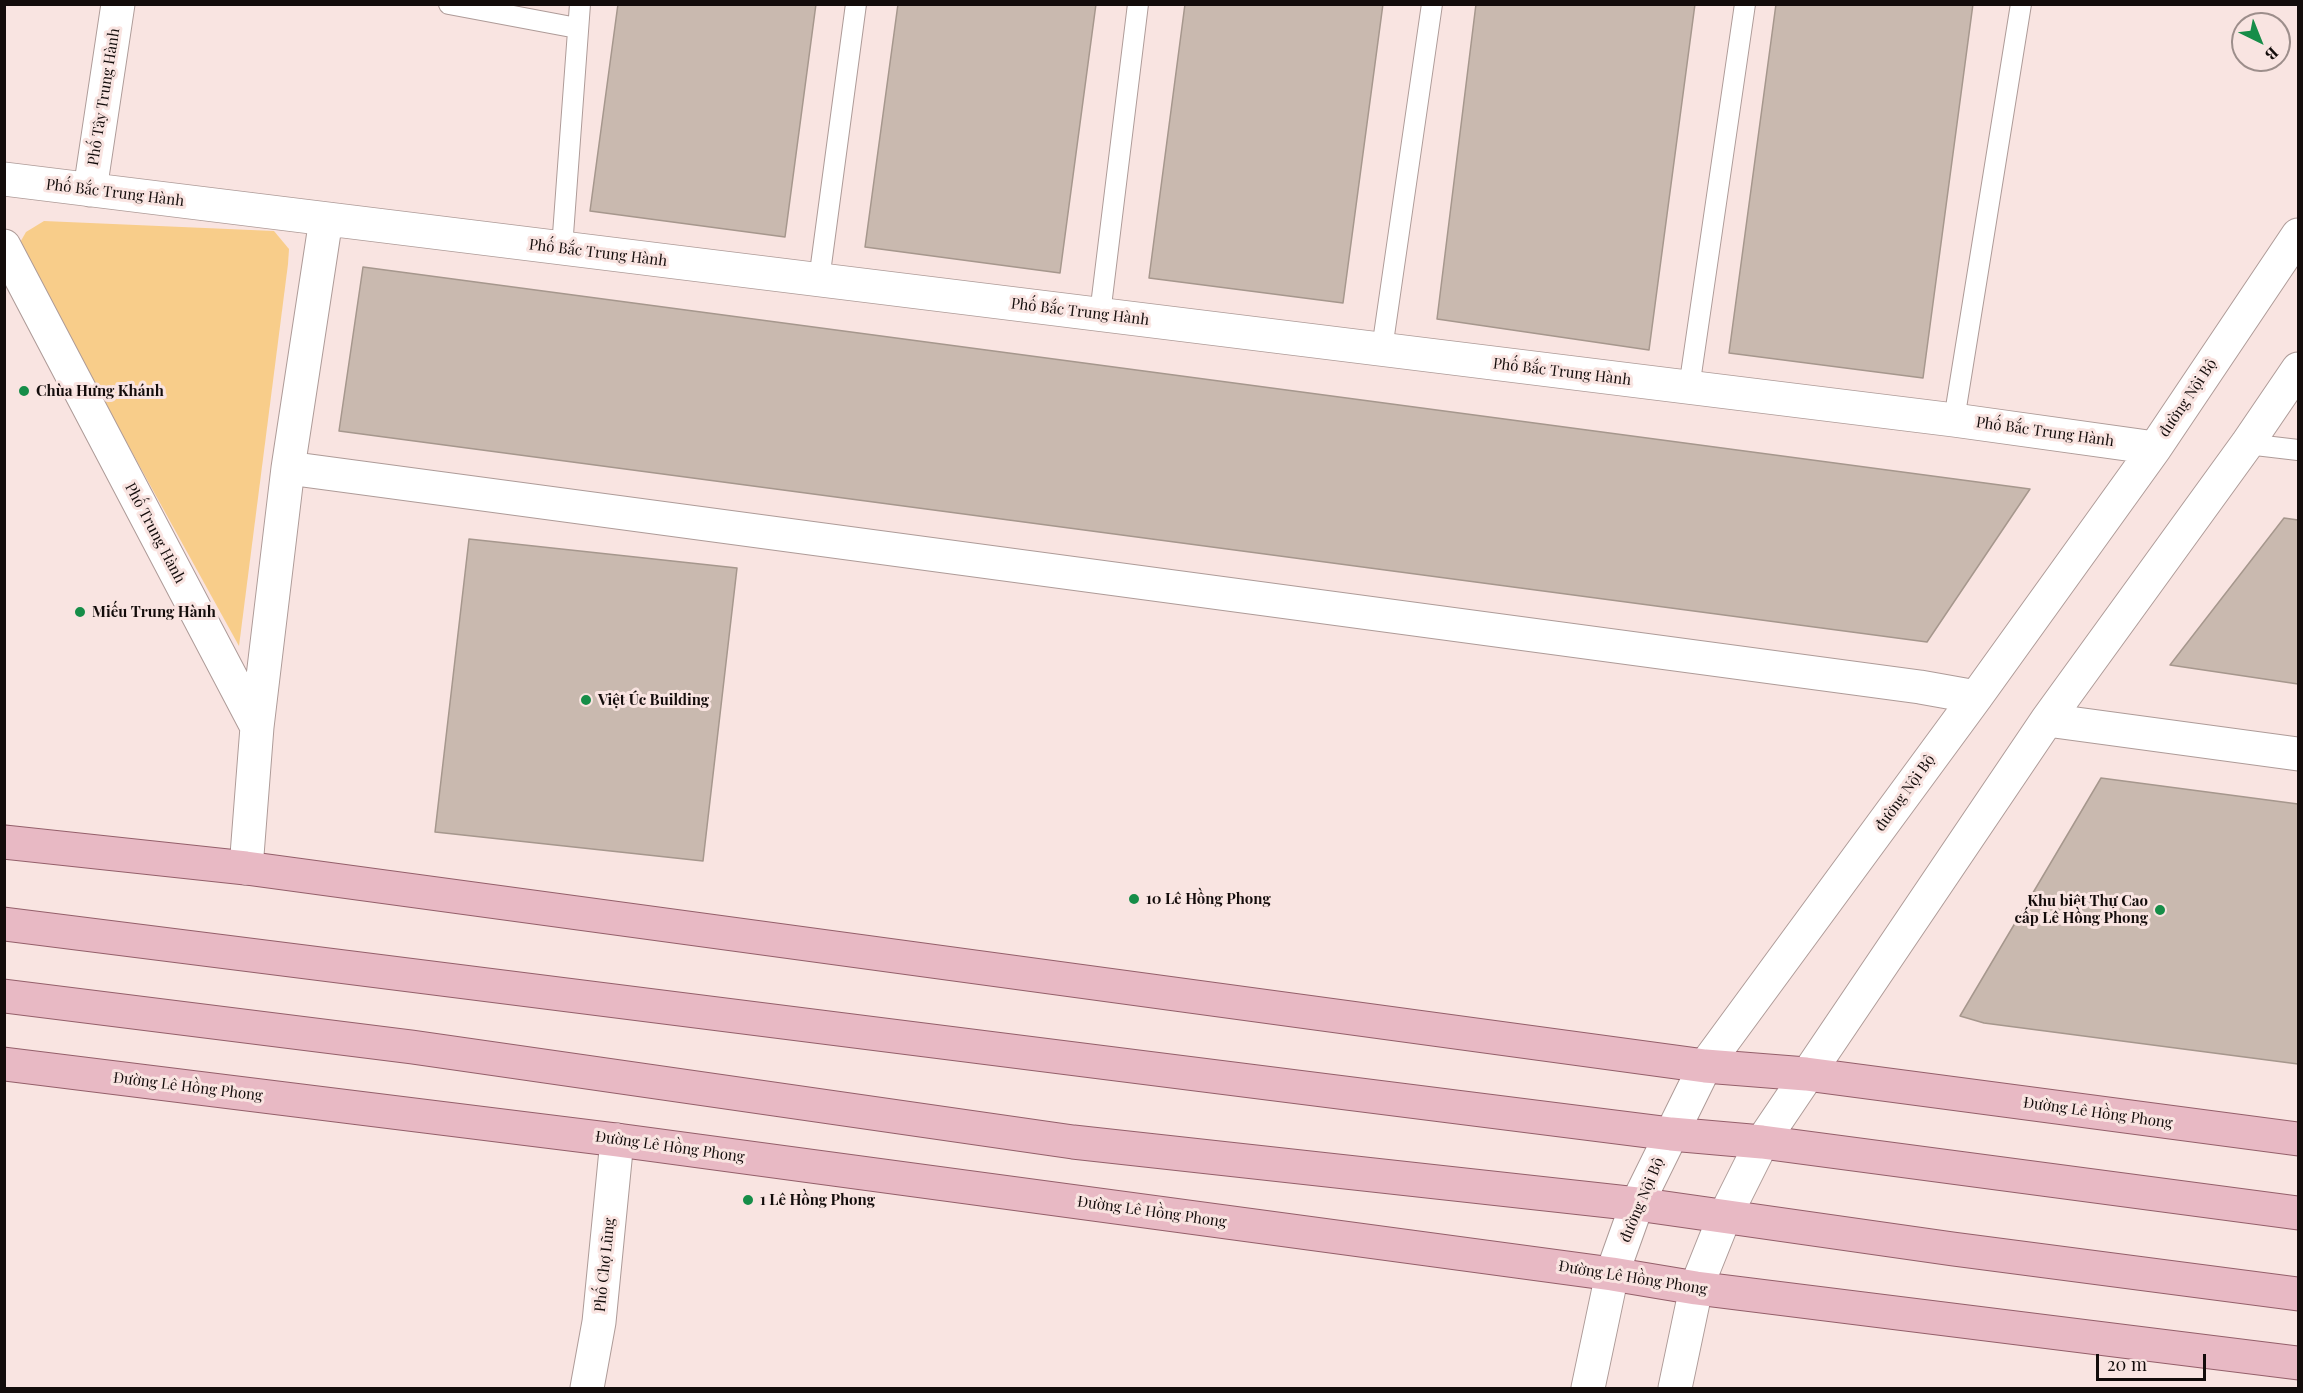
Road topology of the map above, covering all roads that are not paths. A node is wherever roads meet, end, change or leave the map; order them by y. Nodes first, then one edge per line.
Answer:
1 (118, 4) edge
2 (449, 4) edge
3 (580, 4) edge
4 (856, 4) edge
5 (1138, 4) edge
6 (1432, 4) edge
7 (1745, 4) edge
8 (2021, 4) edge
9 (577, 28) junction
10 (4, 180) edge
11 (90, 190) junction
12 (326, 219) junction
13 (2298, 235) edge
14 (4, 246) edge
15 (562, 248) junction
16 (819, 280) junction
17 (1100, 315) junction
18 (1382, 349) junction
19 (2298, 369) edge
20 (1689, 388) junction
21 (1954, 420) junction
22 (2247, 444) junction
23 (2155, 448) junction
24 (2298, 450) edge
25 (288, 468) junction
26 (1976, 697) junction
27 (2047, 720) junction
28 (257, 727) junction
29 (2298, 754) edge
30 (4, 842) edge
31 (246, 868) junction
32 (4, 924) edge
33 (4, 996) edge
34 (4, 1064) edge
35 (1705, 1066) junction
36 (1806, 1074) junction
37 (1671, 1134) junction
38 (2298, 1139) edge
39 (617, 1140) junction
40 (1762, 1142) junction
41 (1637, 1204) junction
42 (2298, 1213) edge
43 (1724, 1218) junction
44 (1611, 1274) junction
45 (1696, 1288) junction
46 (2298, 1294) edge
47 (2298, 1363) edge
48 (587, 1389) edge
49 (1588, 1389) edge
50 (1675, 1389) edge

1 - 11 street, Phố Tây Trung Hành
2 - 9 lane
3 - 9 lane
4 - 16 lane
5 - 17 lane
6 - 18 lane
7 - 20 lane
8 - 21 lane
9 - 15 lane
10 - 11 street, Phố Bắc Trung Hành
11 - 12 street, Phố Bắc Trung Hành
12 - 15 street, Phố Bắc Trung Hành
12 - 25 street
13 - 23 street, đường Nội Bộ
14 - 28 street, Phố Trung Hành
15 - 16 street, Phố Bắc Trung Hành
16 - 17 street, Phố Bắc Trung Hành
17 - 18 street, Phố Bắc Trung Hành
18 - 20 street, Phố Bắc Trung Hành
19 - 22 street
20 - 21 street, Phố Bắc Trung Hành
21 - 23 street, Phố Bắc Trung Hành
22 - 24 lane
22 - 27 street
23 - 26 street, đường Nội Bộ
25 - 26 street
25 - 28 street
26 - 35 street, đường Nội Bộ
27 - 29 street
27 - 36 street
28 - 31 street
30 - 31 main road, Đường Lê Hồng Phong
31 - 35 main road, Đường Lê Hồng Phong
32 - 37 main road
33 - 41 main road
34 - 39 main road, Đường Lê Hồng Phong
35 - 36 main road, Đường Lê Hồng Phong
35 - 37 street, đường Nội Bộ
36 - 38 main road, Đường Lê Hồng Phong
36 - 40 street
37 - 40 main road
37 - 41 street, đường Nội Bộ
39 - 44 main road, Đường Lê Hồng Phong
39 - 48 street, Phố Chợ Lũng
40 - 42 main road
40 - 43 street
41 - 43 main road
41 - 44 street, đường Nội Bộ
43 - 45 street
43 - 46 main road
44 - 45 main road, Đường Lê Hồng Phong
44 - 49 street, đường Nội Bộ
45 - 47 main road, Đường Lê Hồng Phong
45 - 50 street

